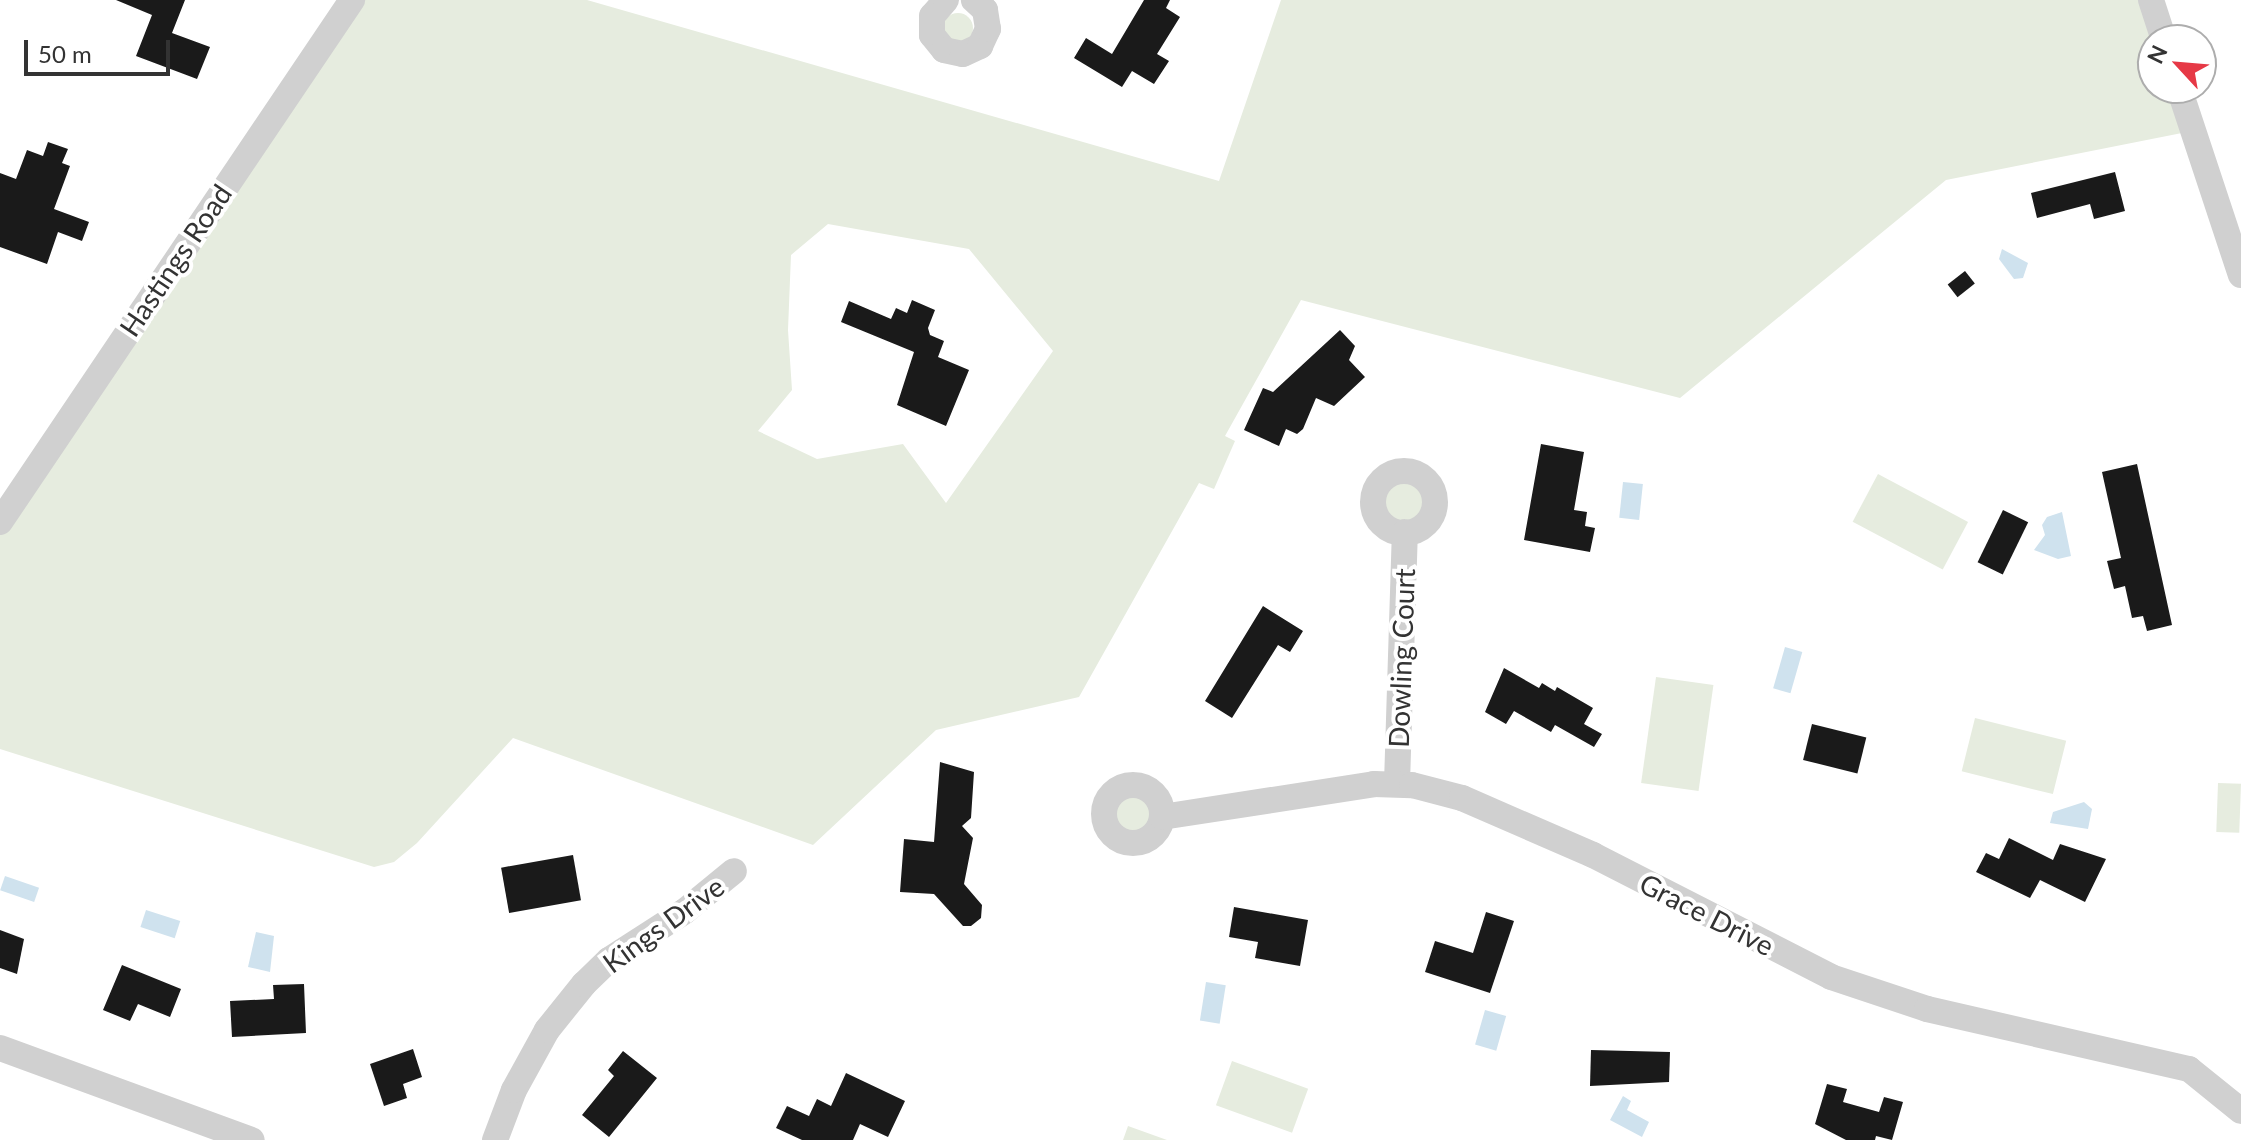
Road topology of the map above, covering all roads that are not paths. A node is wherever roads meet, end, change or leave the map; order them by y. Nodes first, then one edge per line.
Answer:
1 (352, 0) edge
2 (946, 0) edge
3 (974, 0) edge
4 (2151, 0) edge
5 (2159, 24) edge
6 (2184, 104) edge
7 (2241, 275) edge
8 (0, 522) edge
9 (1405, 532) dead end
10 (1397, 783) junction
11 (1162, 817) dead end
12 (734, 871) dead end
13 (0, 1048) edge
14 (2241, 1111) edge
15 (252, 1140) edge
16 (495, 1140) edge

1 - 8 street, Hastings Road
2 - 3 street
4 - 5 street
6 - 7 street
9 - 10 street, Dowling Court
10 - 11 street, Grace Drive
10 - 14 street, Grace Drive
12 - 16 street, Kings Drive
13 - 15 street

